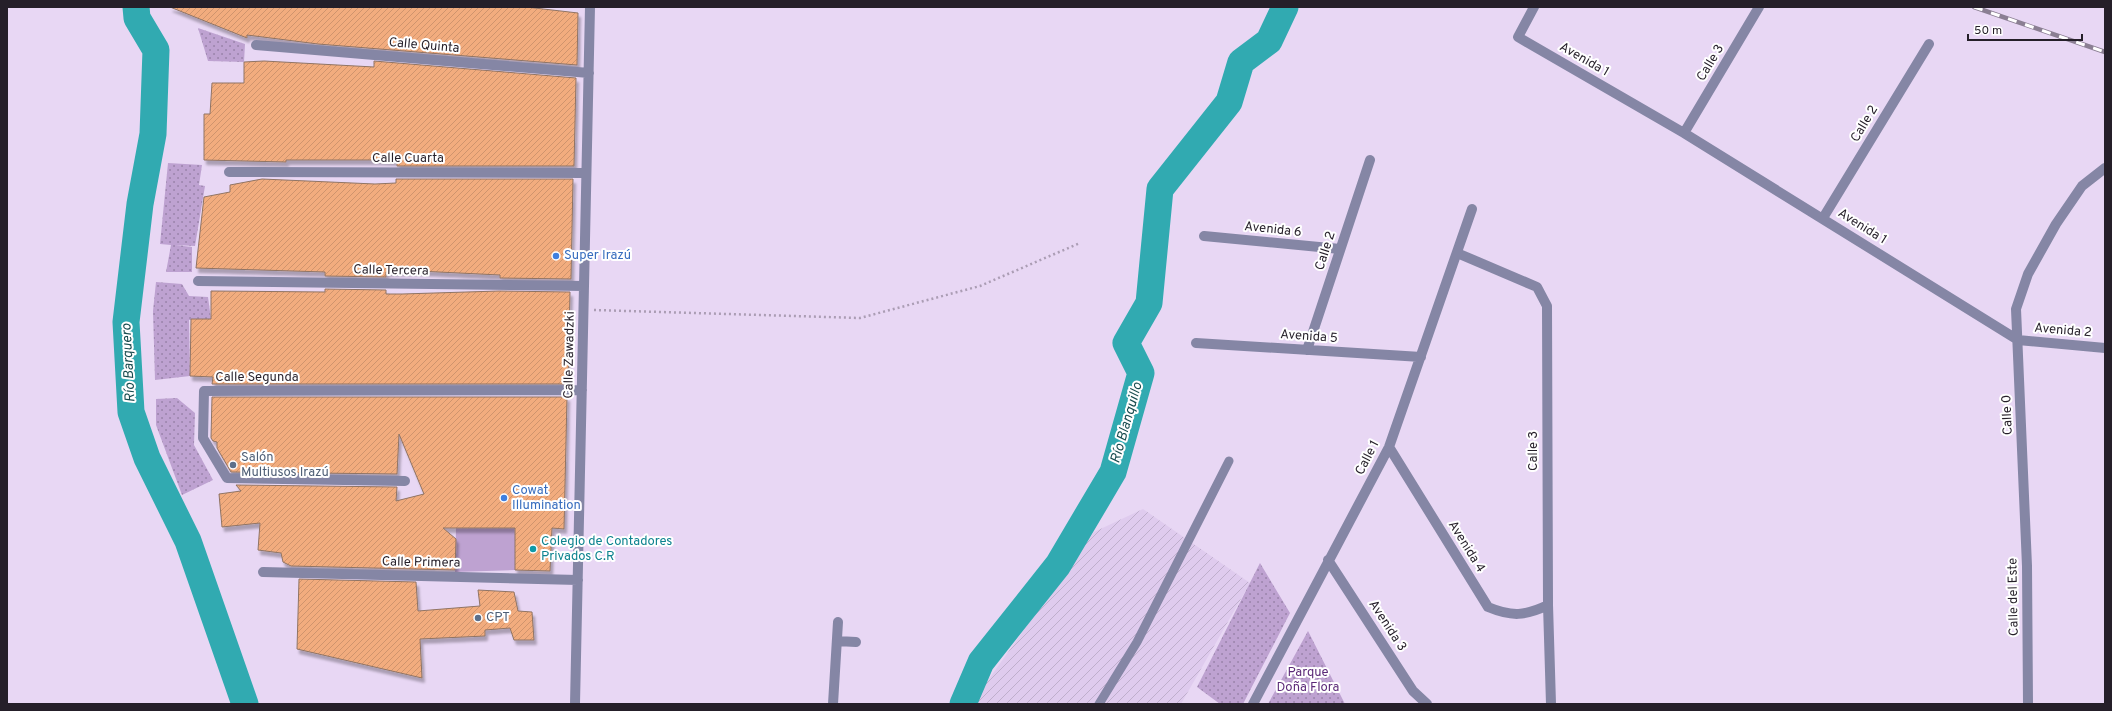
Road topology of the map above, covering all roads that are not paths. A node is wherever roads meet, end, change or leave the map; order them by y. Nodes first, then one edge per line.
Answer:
1 (590, 7) edge
2 (1534, 7) edge
3 (1759, 7) edge
4 (256, 44) dead end
5 (1929, 44) dead end
6 (588, 73) junction
7 (1684, 133) junction
8 (1370, 160) dead end
9 (2105, 168) edge
10 (229, 172) dead end
11 (586, 173) junction
12 (1472, 209) dead end
13 (1823, 218) junction
14 (1204, 236) dead end
15 (1340, 249) junction
16 (1457, 253) junction
17 (198, 281) dead end
18 (584, 286) junction
19 (2018, 340) junction
20 (1196, 343) dead end
21 (2105, 348) edge
22 (1307, 350) junction
23 (1421, 357) junction
24 (582, 390) junction
25 (1389, 447) junction
26 (1229, 461) dead end
27 (405, 481) dead end
28 (2024, 490) joint
29 (1328, 560) junction
30 (263, 572) dead end
31 (578, 580) junction
32 (1548, 605) junction
33 (838, 622) dead end
34 (837, 641) junction
35 (856, 642) dead end
36 (575, 704) edge
37 (833, 704) edge
38 (1099, 704) edge
39 (1253, 704) edge
40 (1427, 704) edge
41 (1551, 704) edge
42 (2028, 704) edge

1 - 6 street, Calle Zawadzki
2 - 7 street, Avenida 1
3 - 7 street, Calle 3
4 - 6 street, Calle Quinta
5 - 13 street, Calle 2
6 - 11 street, Calle Zawadzki
7 - 13 street, Avenida 1
8 - 15 street, Calle 2
9 - 19 street
10 - 11 street, Calle Cuarta
11 - 18 street, Calle Zawadzki
12 - 16 street, Calle 1
13 - 19 street, Avenida 1
14 - 15 street, Avenida 6
15 - 22 street, Calle 2
16 - 23 street, Calle 1
16 - 32 street, Calle 3
17 - 18 street, Calle Tercera
18 - 24 street, Calle Zawadzki
19 - 21 street, Avenida 2
19 - 28 street, Calle 0
20 - 22 street, Avenida 5
22 - 23 street, Avenida 5
23 - 25 street, Calle 1
24 - 27 street, Calle Segunda
24 - 31 street, Calle Zawadzki
25 - 29 street, Calle 1
25 - 32 street, Avenida 4
26 - 38 lane
28 - 42 street, Calle del Este
29 - 39 street, Calle 1
29 - 40 street, Avenida 3
30 - 31 street, Calle Primera
31 - 36 street, Calle Zawadzki
32 - 41 street, Calle 3
33 - 34 street
34 - 35 street
34 - 37 street

